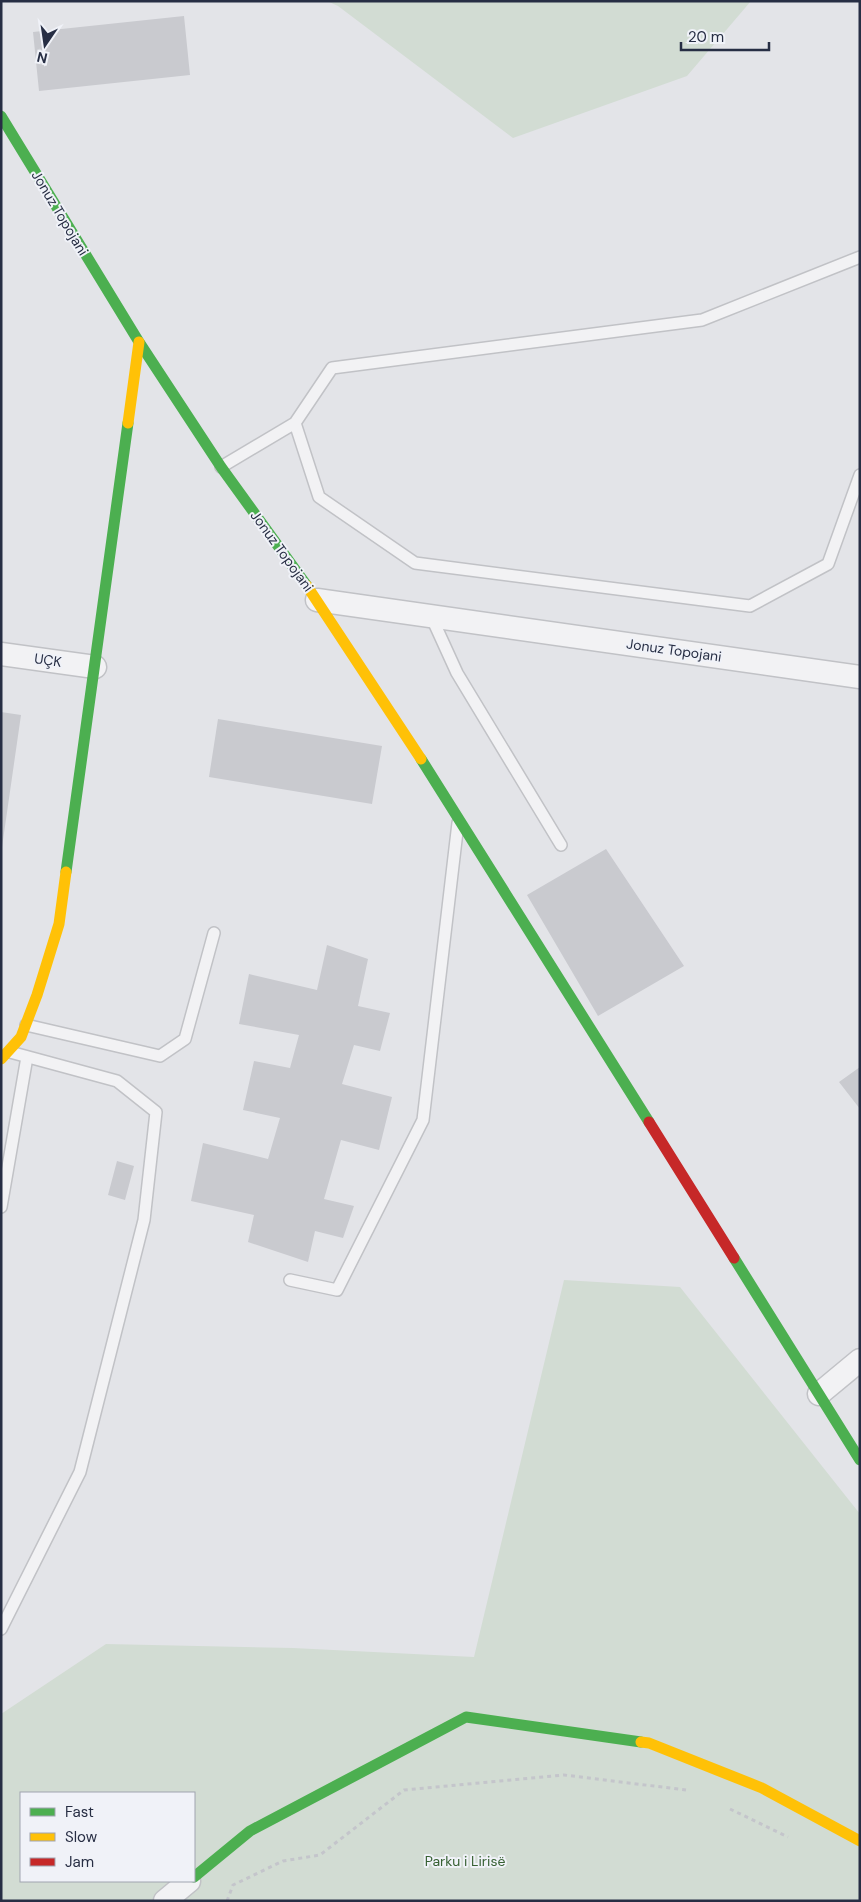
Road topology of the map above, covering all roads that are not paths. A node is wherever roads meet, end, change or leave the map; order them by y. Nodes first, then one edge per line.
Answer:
1 (1, 116) edge
2 (860, 256) edge
3 (139, 342) junction
4 (296, 423) junction
5 (221, 467) junction
6 (860, 475) edge
7 (317, 600) junction
8 (431, 616) junction
9 (1, 654) edge
10 (94, 666) junction
11 (860, 677) edge
12 (459, 816) junction
13 (561, 845) dead end
14 (214, 932) dead end
15 (25, 1025) junction
16 (5, 1055) edge
17 (27, 1056) junction
18 (1, 1208) edge
19 (290, 1280) dead end
20 (860, 1360) edge
21 (819, 1394) junction
22 (860, 1460) edge
23 (1, 1629) edge
24 (860, 1842) edge
25 (195, 1876) edge
26 (188, 1882) edge
27 (165, 1901) edge

1 - 3 street, Jonuz Topojani
2 - 4 lane
3 - 5 street, Jonuz Topojani
3 - 10 street
4 - 5 lane
4 - 6 lane
5 - 7 street, Jonuz Topojani
7 - 8 street, Jonuz Topojani
7 - 12 street
8 - 11 street, Jonuz Topojani
8 - 13 lane
9 - 10 street, UÇK
10 - 15 street
12 - 19 lane
12 - 21 street
14 - 15 lane
15 - 16 street
16 - 17 lane
17 - 18 lane
17 - 23 lane
20 - 21 street
21 - 22 street
24 - 25 street
26 - 27 street

